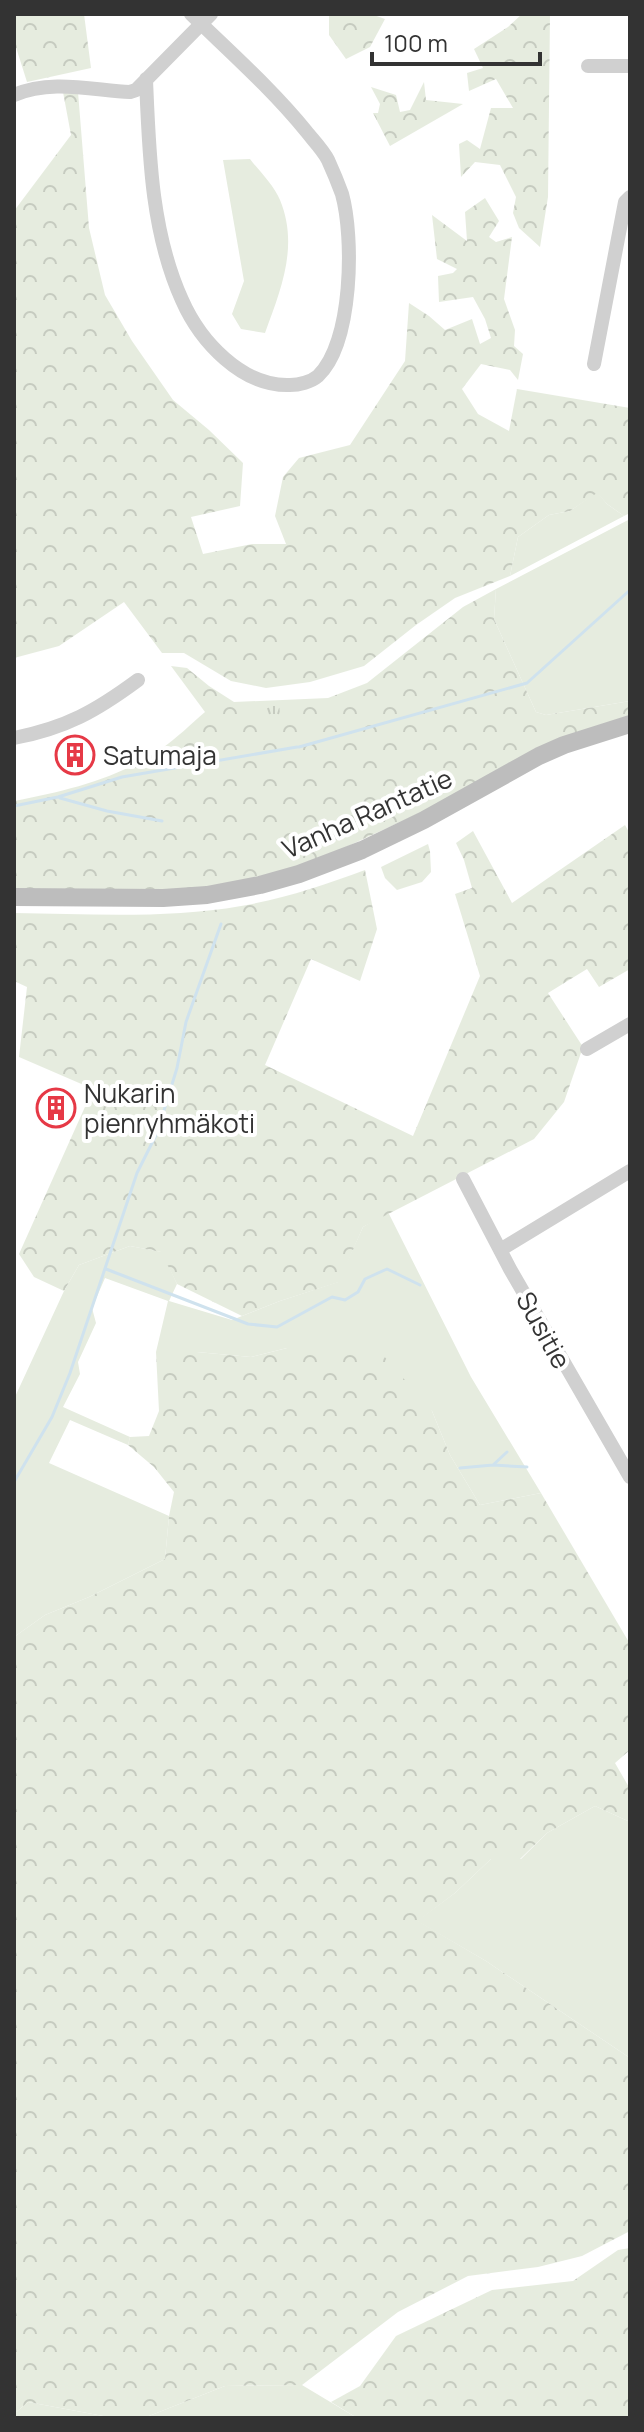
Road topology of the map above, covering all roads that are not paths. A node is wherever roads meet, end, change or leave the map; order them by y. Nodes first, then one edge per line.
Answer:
1 (201, 17) edge
2 (588, 66) dead end
3 (630, 66) edge
4 (146, 79) junction
5 (14, 95) edge
6 (630, 197) edge
7 (594, 364) dead end
8 (138, 680) dead end
9 (630, 724) edge
10 (14, 738) edge
11 (14, 897) edge
12 (630, 1024) edge
13 (587, 1049) dead end
14 (626, 1174) edge
15 (463, 1179) dead end
16 (630, 1192) edge
17 (500, 1250) junction
18 (630, 1477) edge

1 - 4 street
1 - 4 street
2 - 3 street
4 - 5 street
6 - 7 street
8 - 10 street
9 - 11 main road, Vanha Rantatie
12 - 13 street
14 - 16 street
14 - 17 street
15 - 17 street, Susitie
17 - 18 street, Susitie

